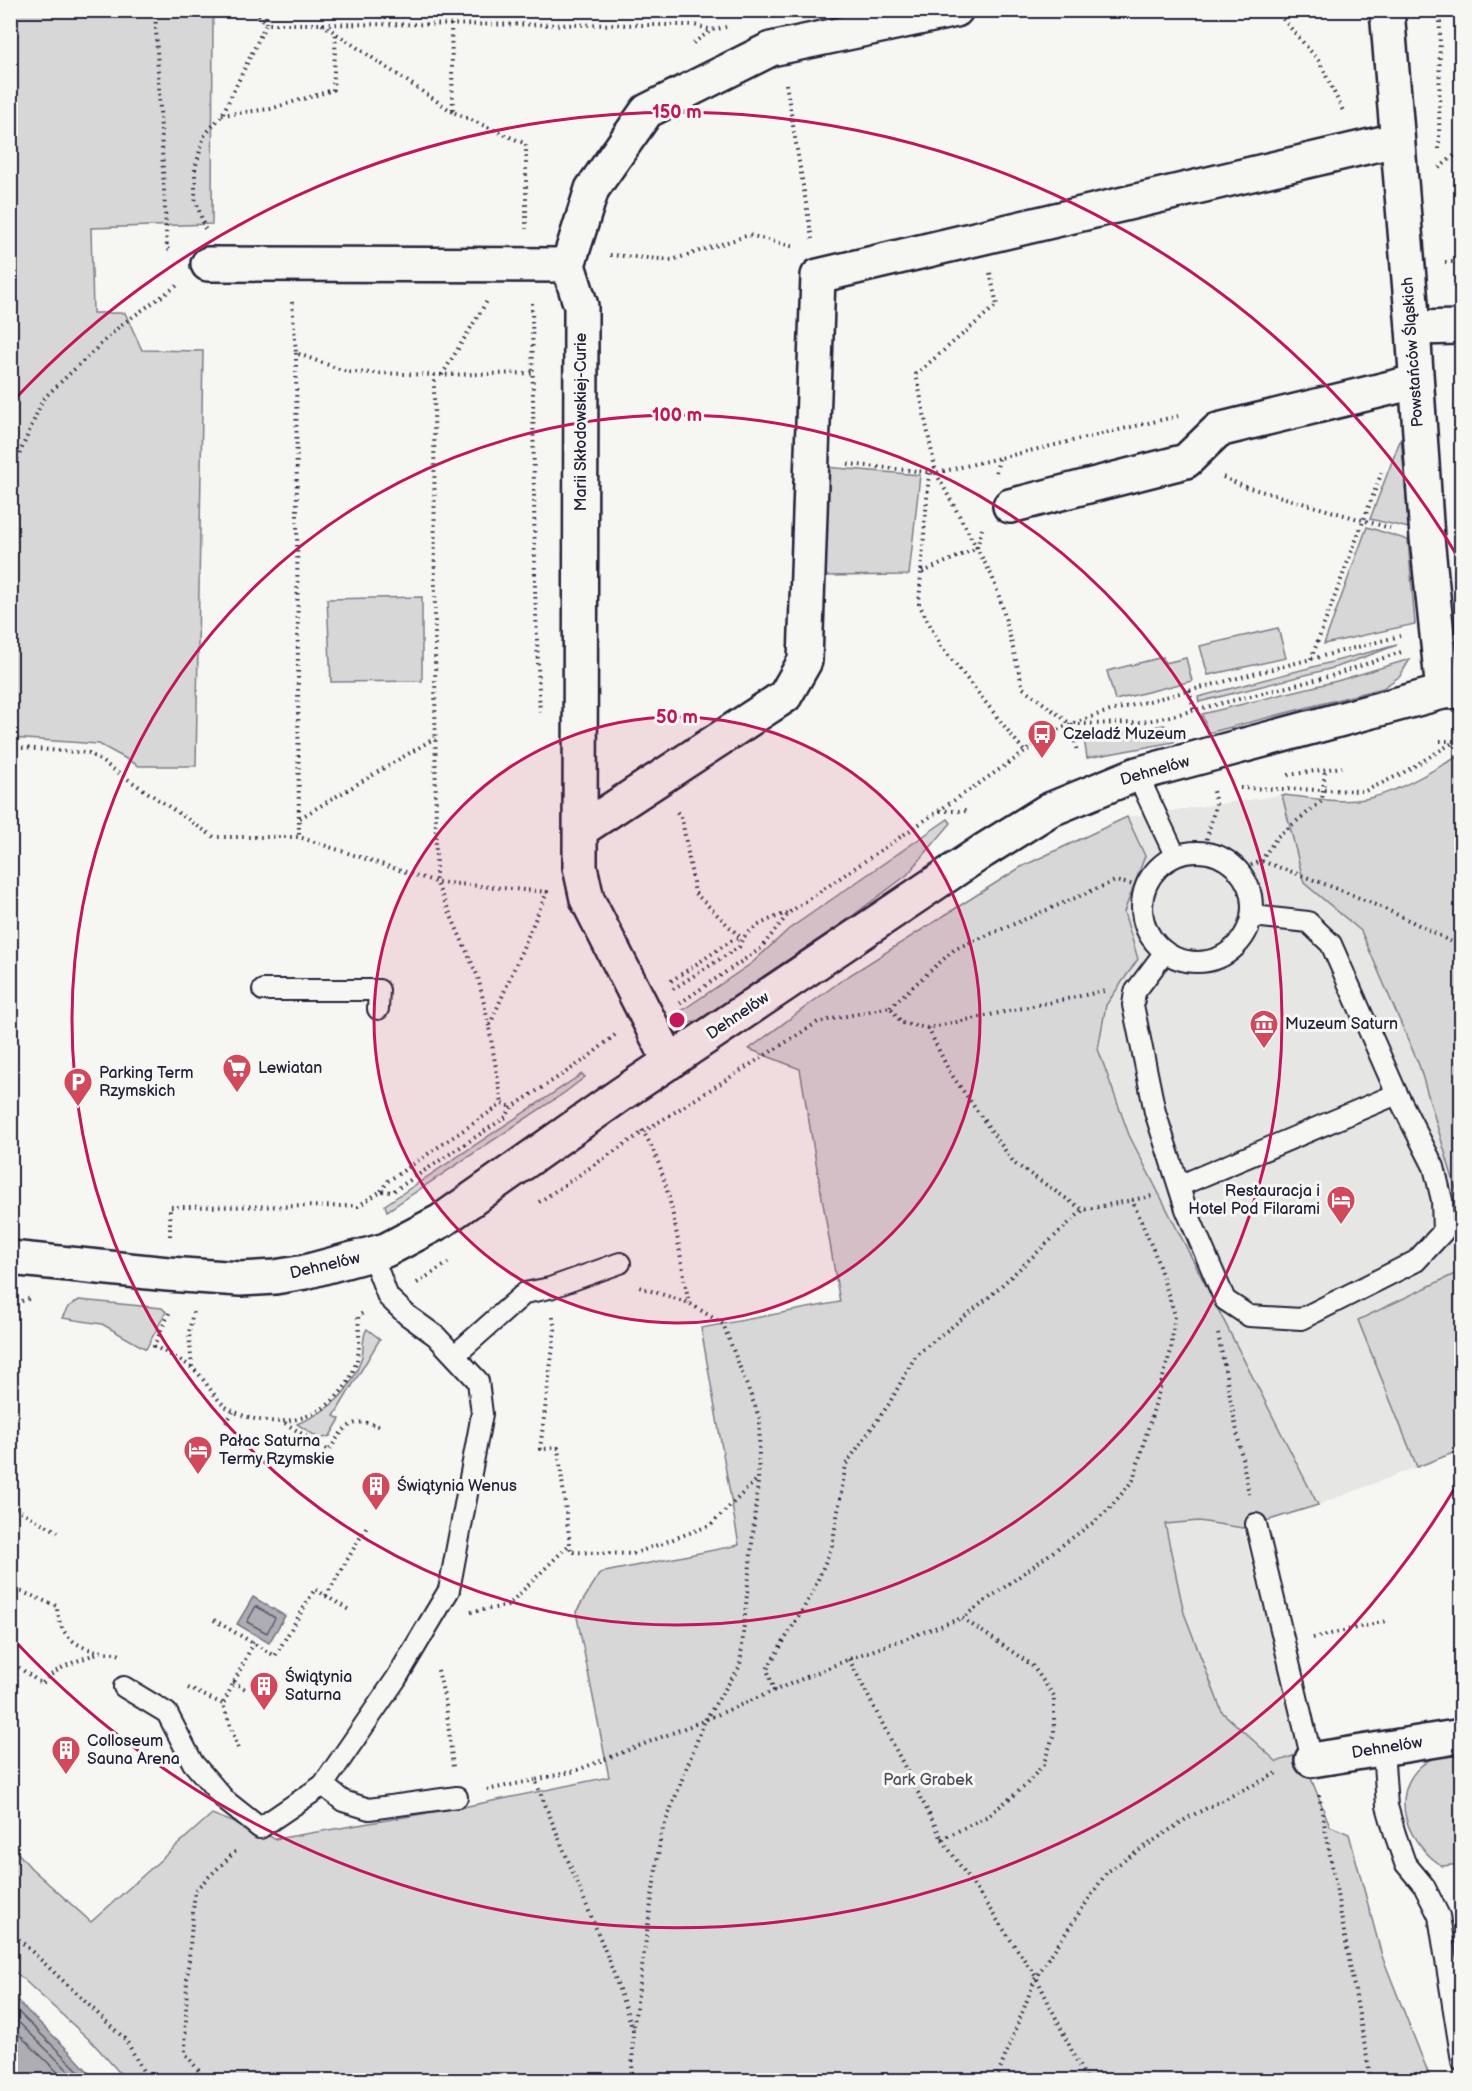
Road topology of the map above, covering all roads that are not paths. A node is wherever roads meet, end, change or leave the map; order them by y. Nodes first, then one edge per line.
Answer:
1 (956, 10) edge
2 (1387, 10) edge
3 (1396, 140) junction
4 (209, 250) road end
5 (570, 258) junction
6 (1461, 327) edge
7 (1413, 328) junction
8 (1415, 382) junction
9 (1002, 493) road end
10 (1452, 691) edge
11 (1137, 774) junction
12 (582, 829) junction
13 (1175, 855) junction
14 (1253, 916) junction
15 (1164, 952) junction
16 (263, 990) dead end
17 (378, 1009) dead end
18 (670, 1062) junction
19 (1397, 1094) junction
20 (1181, 1185) junction
21 (372, 1255) junction
22 (10, 1258) edge
23 (620, 1263) dead end
24 (455, 1355) junction
25 (1256, 1524) road end
26 (124, 1687) dead end
27 (1461, 1736) edge
28 (1383, 1749) junction
29 (1312, 1760) joint
30 (323, 1785) junction
31 (457, 1797) road end
32 (1456, 1995) edge
33 (1461, 2061) edge

1 - 5 street
2 - 3 street, Powstańców Śląskich
3 - 7 street, Powstańców Śląskich
3 - 12 street
4 - 5 street
5 - 12 street, Marii Skłodowskiej-Curie
6 - 7 street
7 - 8 street, Powstańców Śląskich
8 - 9 street
8 - 10 street, Powstańców Śląskich
10 - 11 street, Dehnelów
11 - 13 lane
11 - 18 street, Dehnelów
12 - 18 street, Marii Skłodowskiej-Curie
13 - 14 lane
13 - 15 lane
14 - 15 lane
14 - 19 lane
15 - 20 lane
16 - 17 lane
18 - 21 street, Dehnelów
19 - 20 lane
19 - 20 lane
21 - 22 street, Dehnelów
21 - 24 lane
23 - 24 lane
24 - 30 lane
25 - 29 lane
26 - 30 lane
27 - 28 street, Dehnelów
28 - 29 street, Dehnelów
28 - 32 lane
30 - 31 lane
32 - 33 lane

